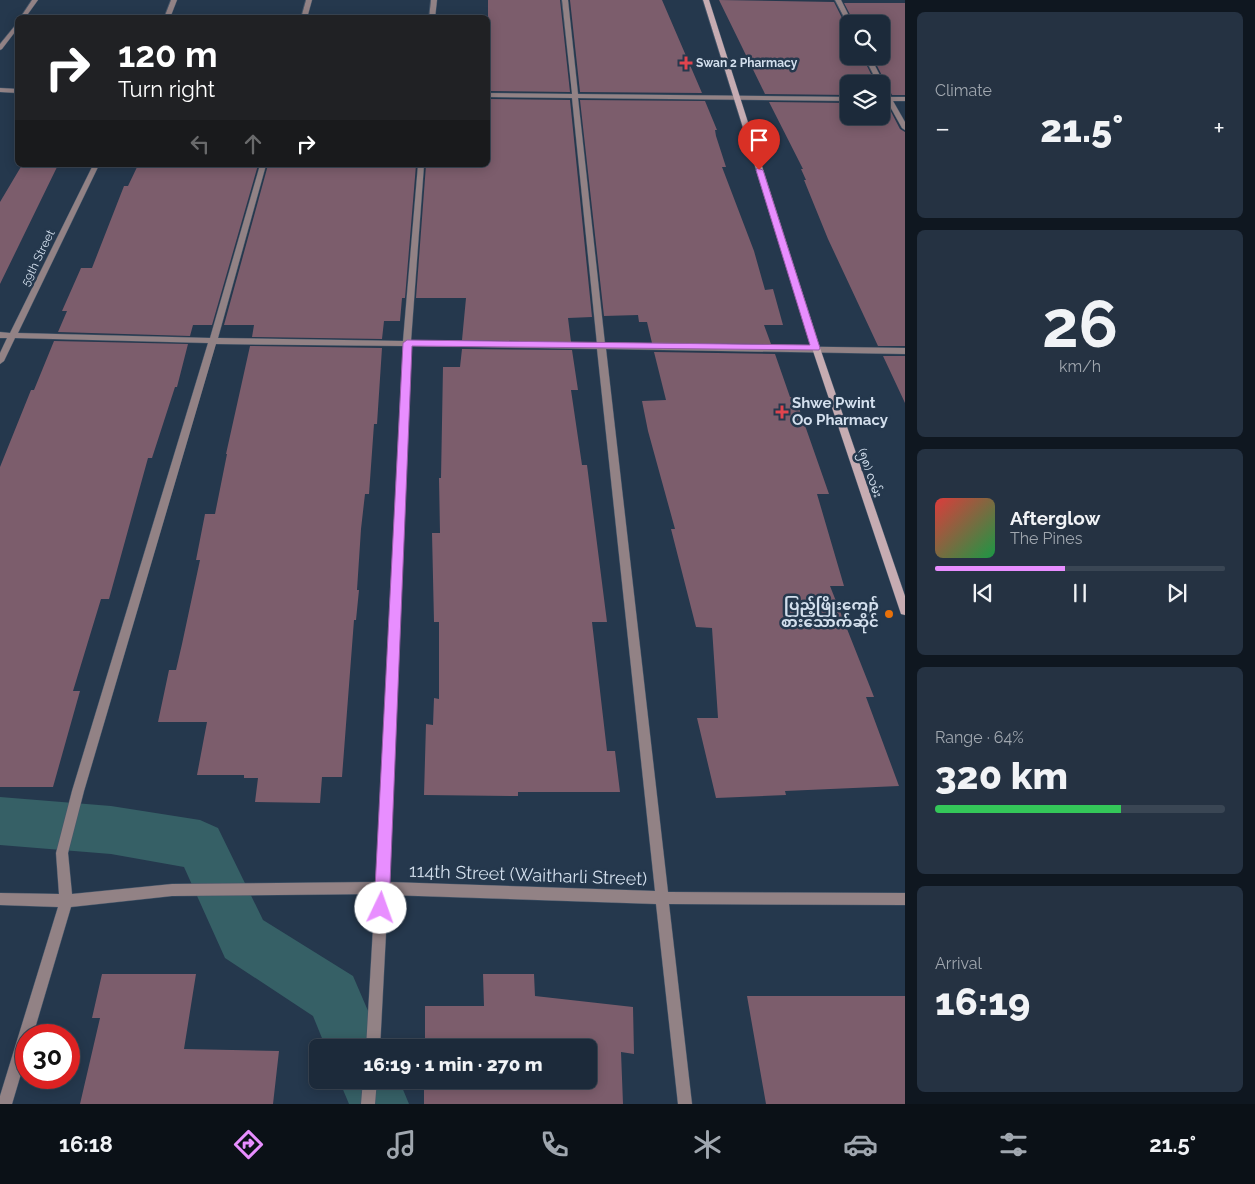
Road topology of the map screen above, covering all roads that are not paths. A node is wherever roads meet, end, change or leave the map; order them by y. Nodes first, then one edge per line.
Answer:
1 (35, 0) edge
2 (174, 0) edge
3 (309, 0) edge
4 (434, 0) edge
5 (565, 0) edge
6 (706, 0) edge
7 (838, 0) edge
8 (24, 15) edge
9 (169, 15) edge
10 (305, 15) edge
11 (432, 15) edge
12 (846, 15) edge
13 (15, 28) edge
14 (0, 48) edge
15 (0, 90) edge
16 (15, 90) edge
17 (490, 95) edge
18 (574, 96) junction
19 (737, 99) junction
20 (840, 99) edge
21 (890, 99) edge
22 (905, 99) edge
23 (890, 106) edge
24 (905, 128) edge
25 (95, 167) edge
26 (262, 167) edge
27 (421, 167) edge
28 (0, 335) edge
29 (13, 336) junction
30 (213, 340) junction
31 (407, 343) junction
32 (601, 345) junction
33 (816, 348) junction
34 (905, 351) edge
35 (0, 361) edge
36 (905, 610) edge
37 (382, 888) junction
38 (662, 898) junction
39 (905, 899) edge
40 (0, 900) edge
41 (66, 902) junction
42 (374, 1039) edge
43 (369, 1089) edge
44 (5, 1104) edge
45 (368, 1104) edge
46 (685, 1104) edge

1 - 8 street
2 - 9 street
3 - 10 street
4 - 11 street
5 - 18 street
6 - 19 main road, (၅၈) လမ်း
7 - 12 street
13 - 14 street
15 - 16 street
17 - 18 street
18 - 19 street
18 - 32 street
19 - 20 street
19 - 33 main road, (၅၈) လမ်း
21 - 22 street
23 - 24 street
25 - 29 street, 59th Street
26 - 30 street
27 - 31 street
28 - 29 street
29 - 30 street
29 - 35 street, 59th Street
30 - 31 street
30 - 41 street
31 - 32 street
31 - 37 street
32 - 33 street
32 - 38 street
33 - 34 street
33 - 36 main road, (၅၈) လမ်း
37 - 38 street, 114th Street (Waitharli Street)
37 - 41 street, 114th Street (Waitharli Street)
37 - 42 street
38 - 39 street, 114th Street (Waitharli Street)
38 - 46 street
40 - 41 street, 114th Street (Waitharli Street)
41 - 44 street
43 - 45 street

